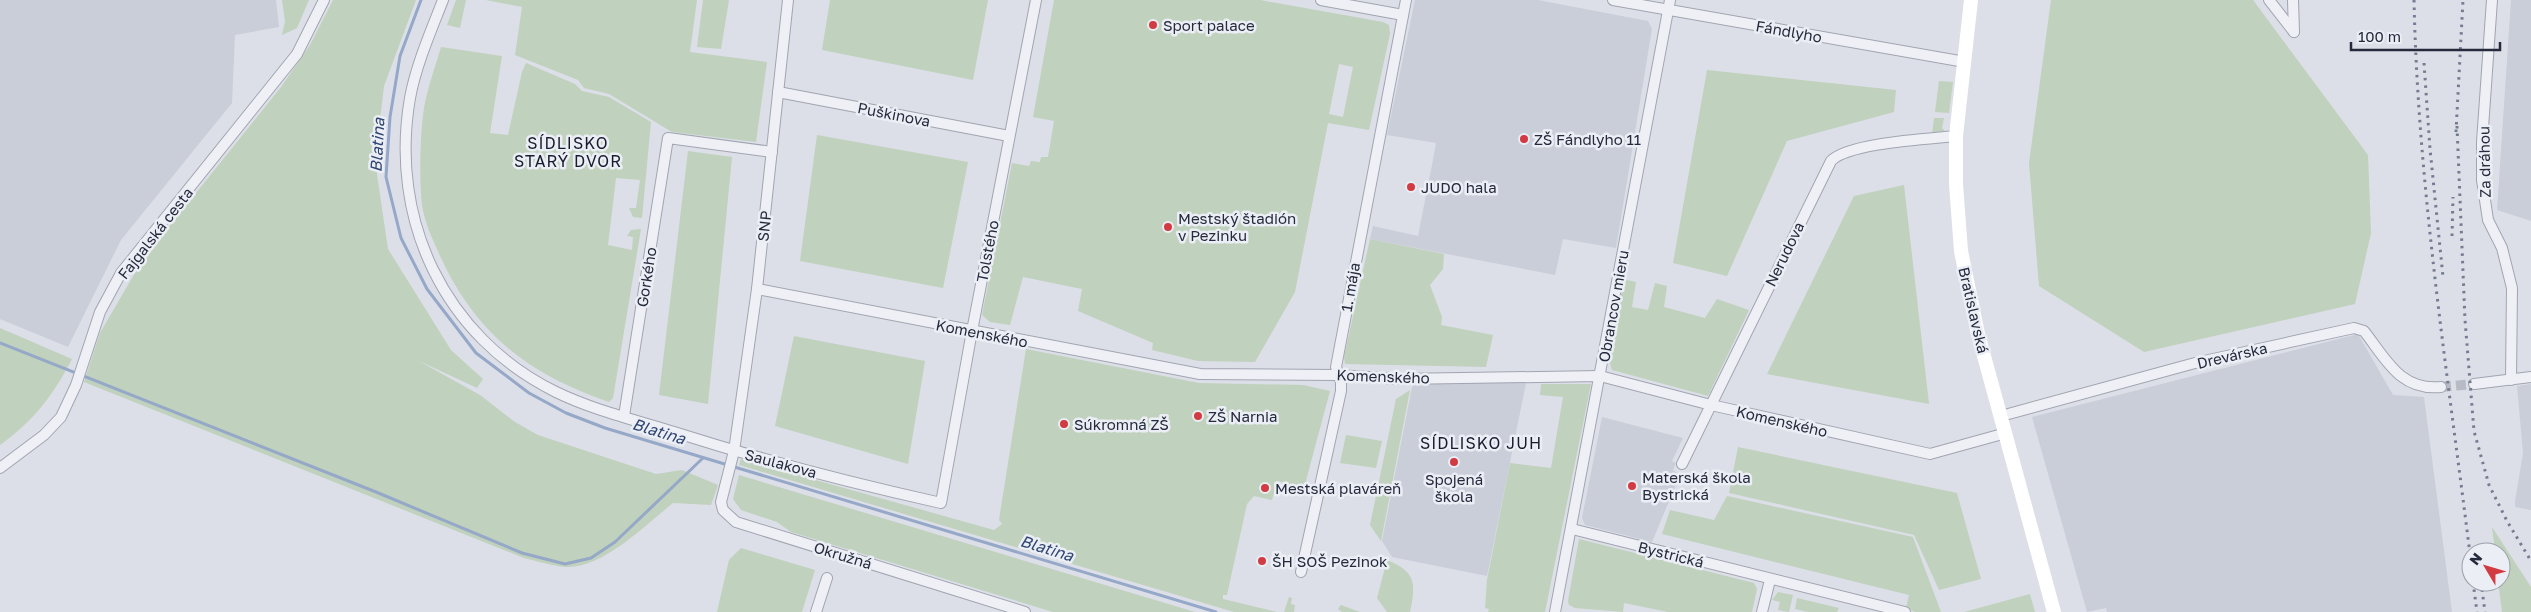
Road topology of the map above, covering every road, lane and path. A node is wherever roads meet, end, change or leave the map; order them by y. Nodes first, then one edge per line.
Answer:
1 (324, 0) edge
2 (443, 0) edge
3 (788, 0) edge
4 (1036, 0) edge
5 (1321, 0) edge
6 (1406, 0) edge
7 (1613, 0) edge
8 (1972, 0) edge
9 (2270, 0) edge
10 (2293, 0) edge
11 (2492, 0) edge
12 (1669, 5) edge
13 (1403, 15) junction
14 (1964, 62) junction
15 (778, 92) junction
16 (1009, 136) junction
17 (1956, 136) junction
18 (772, 152) junction
19 (756, 289) junction
20 (972, 331) junction
21 (1338, 374) junction
22 (1600, 376) junction
23 (2531, 377) edge
24 (2511, 380) junction
25 (2474, 384) tunnel mouth
26 (2441, 387) tunnel mouth
27 (1711, 404) junction
28 (624, 416) junction
29 (2001, 416) junction
30 (2006, 433) junction
31 (733, 455) junction
32 (1682, 464) dead end
33 (0, 468) edge
34 (941, 503) joint
35 (1572, 529) junction
36 (1301, 572) dead end
37 (827, 578) dead end
38 (1770, 580) junction
39 (816, 612) edge
40 (1025, 612) edge
41 (1555, 612) edge
42 (1762, 612) edge
43 (1905, 612) edge
44 (2054, 612) edge

1 - 33 street, Fajgalská cesta
2 - 28 street, Saulakova
3 - 15 street, SNP
4 - 16 street, Tolstého
5 - 13 street
6 - 13 street, 1. mája
7 - 12 street, Fándlyho
8 - 14 main road, Bratislavská
9 - 10 street
11 - 24 street, Za dráhou
12 - 14 street, Fándlyho
12 - 22 street, Obrancov mieru
13 - 21 street, 1. mája
14 - 17 main road, Bratislavská
15 - 16 street, Puškinova
15 - 18 street, SNP
16 - 20 street, Tolstého
17 - 27 street, Nerudova
17 - 29 main road, Bratislavská
18 - 19 street, SNP
18 - 28 street, Gorkého
19 - 20 street, Komenského
19 - 31 street, SNP
20 - 21 street, Komenského
20 - 34 street, Tolstého
21 - 22 street, Komenského
21 - 36 street, 1. mája
22 - 27 street, Komenského
22 - 35 street, Obrancov mieru
23 - 24 street
24 - 25 street
26 - 29 street, Drevárska
27 - 30 street, Komenského
27 - 32 street, Nerudova
28 - 31 street, Saulakova
29 - 30 main road, Bratislavská
30 - 44 main road, Bratislavská
31 - 34 street, Saulakova
31 - 40 street, Okružná
35 - 38 street, Bystrická
35 - 41 street, Obrancov mieru
37 - 39 street
38 - 42 street
38 - 43 street, Bystrická

